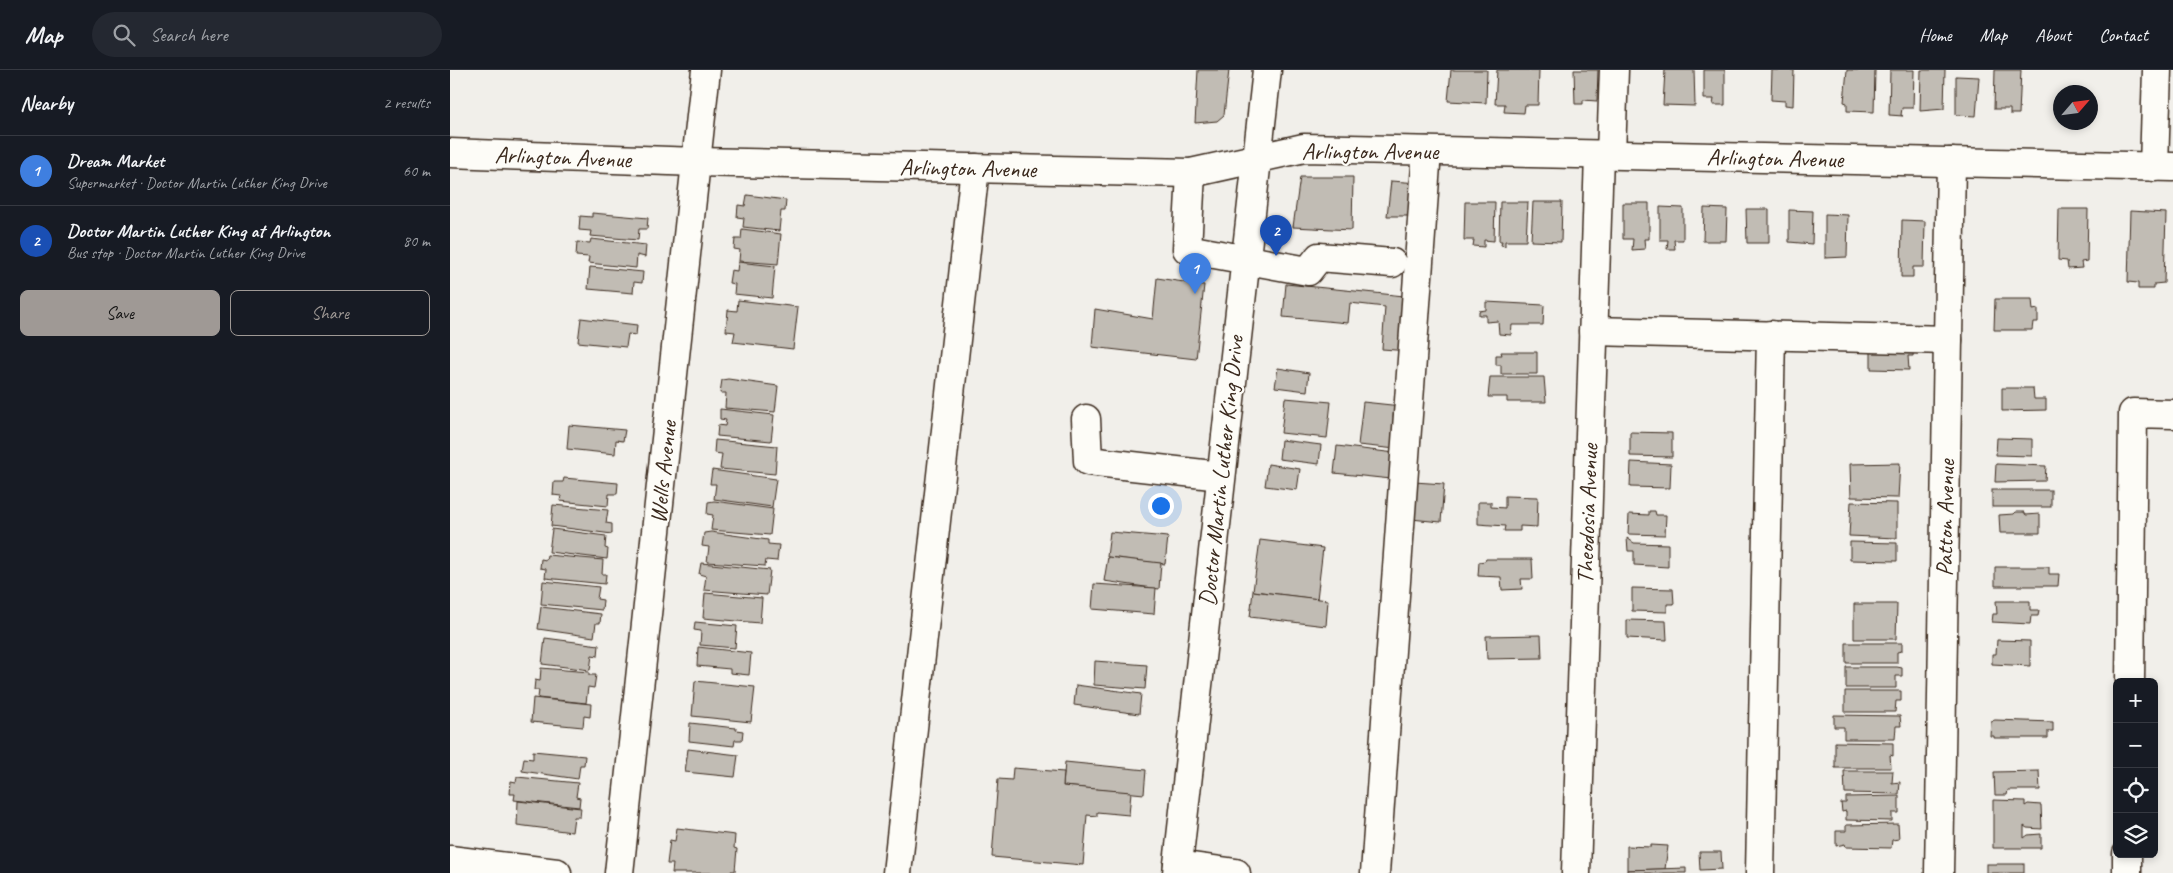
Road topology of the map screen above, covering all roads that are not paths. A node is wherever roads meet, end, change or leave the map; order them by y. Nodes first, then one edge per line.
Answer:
1 (706, 70) edge
2 (1267, 70) edge
3 (1614, 70) edge
4 (2157, 70) edge
5 (1427, 151) junction
6 (450, 153) edge
7 (1605, 155) junction
8 (1255, 160) junction
9 (697, 162) junction
10 (1951, 162) junction
11 (2163, 167) edge
12 (975, 168) junction
13 (1191, 173) junction
14 (1245, 259) junction
15 (1392, 263) dead end
16 (1593, 331) junction
17 (1771, 335) junction
18 (1948, 340) junction
19 (2173, 414) edge
20 (1086, 419) dead end
21 (1221, 476) junction
22 (2130, 678) edge
23 (2127, 858) edge
24 (450, 860) edge
25 (1177, 869) edge
26 (557, 873) edge
27 (619, 873) edge
28 (897, 873) edge
29 (1236, 873) edge
30 (1375, 873) edge
31 (1576, 873) edge
32 (1760, 873) edge
33 (1939, 873) edge
34 (2127, 873) edge

1 - 9 street, Wells Avenue
2 - 8 street, Doctor Martin Luther King Drive
3 - 7 street, Theodosia Avenue
4 - 11 street
5 - 7 street, Arlington Avenue
5 - 8 street, Arlington Avenue
5 - 30 street
6 - 9 street, Arlington Avenue
7 - 10 street, Arlington Avenue
7 - 16 street, Theodosia Avenue
8 - 13 street, Arlington Avenue
8 - 14 street, Doctor Martin Luther King Drive
9 - 12 street, Arlington Avenue
9 - 27 street, Wells Avenue
10 - 11 street, Arlington Avenue
10 - 18 street, Patton Avenue
12 - 13 street, Arlington Avenue
12 - 28 street
13 - 14 street
14 - 15 street
14 - 21 street, Doctor Martin Luther King Drive
16 - 17 street
16 - 31 street, Theodosia Avenue
17 - 18 street
17 - 32 street
18 - 33 street, Patton Avenue
19 - 22 street
20 - 21 street
21 - 25 street, Doctor Martin Luther King Drive
23 - 34 street
24 - 26 street
25 - 29 street

